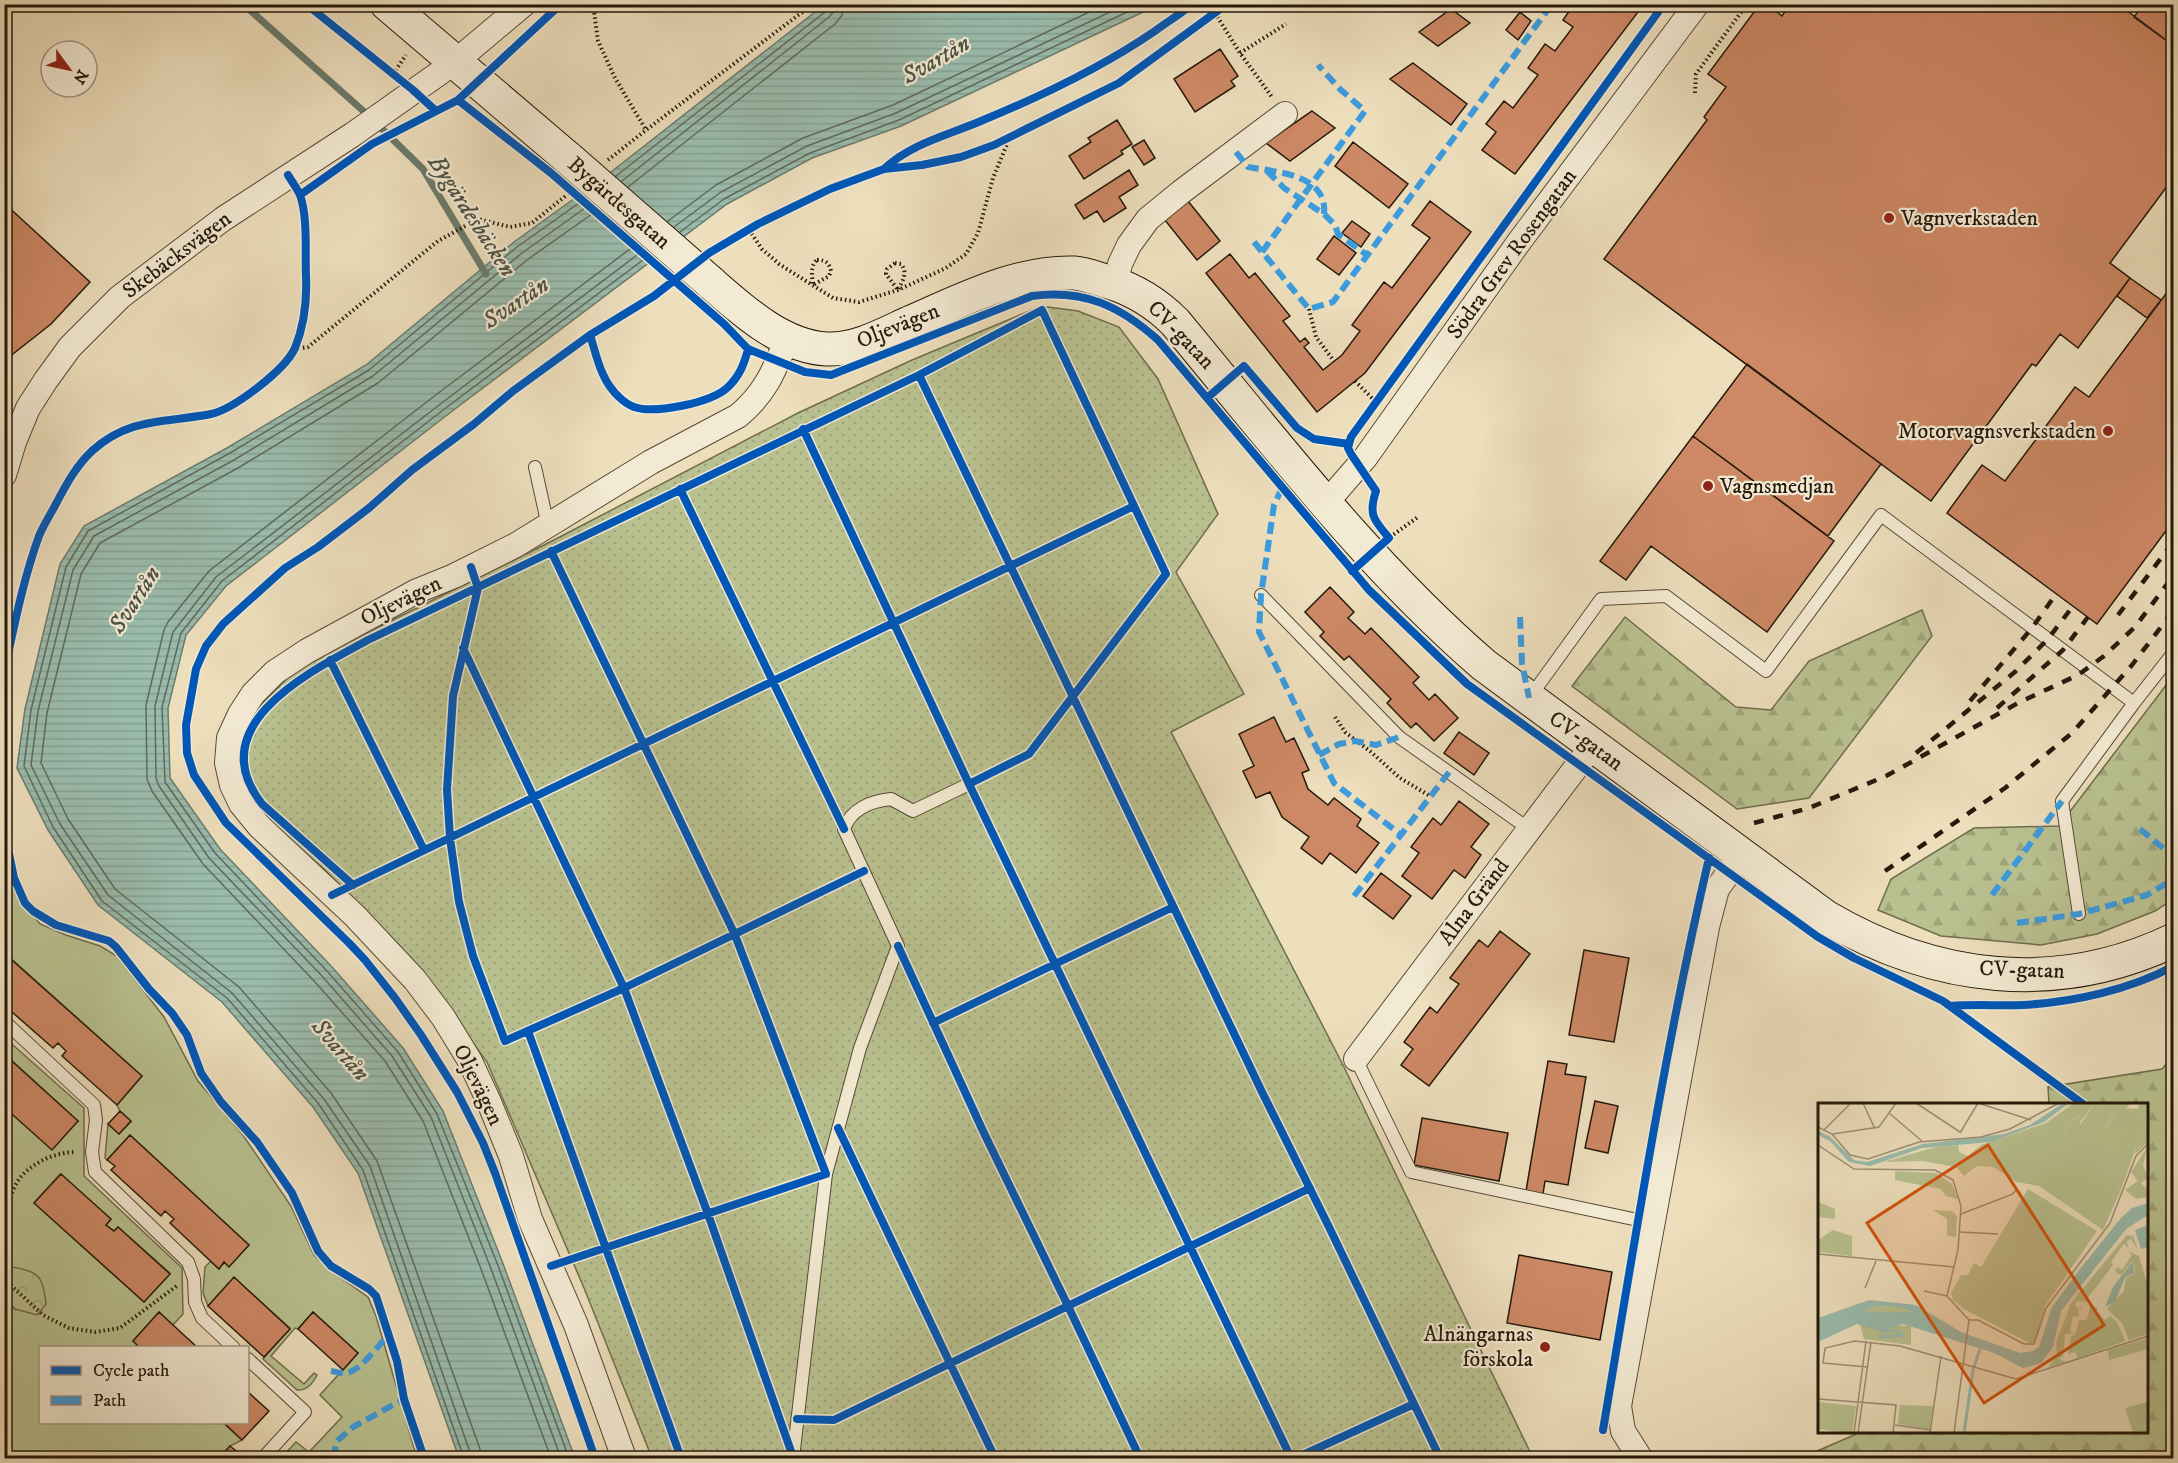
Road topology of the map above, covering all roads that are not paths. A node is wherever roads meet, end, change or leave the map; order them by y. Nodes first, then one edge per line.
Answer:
1 (387, 4) edge
2 (524, 4) edge
3 (1697, 4) edge
4 (455, 62) junction
5 (1285, 114) road end
6 (1115, 284) junction
7 (787, 339) junction
8 (535, 467) dead end
9 (4, 475) edge
10 (1326, 503) junction
11 (548, 526) junction
12 (1261, 596) dead end
13 (2174, 652) edge
14 (1529, 698) junction
15 (2134, 703) junction
16 (1593, 745) junction
17 (969, 784) dead end
18 (1529, 829) junction
19 (1741, 855) junction
20 (2079, 914) dead end
21 (2174, 940) edge
22 (4, 1021) edge
23 (1356, 1059) joint
24 (1652, 1223) junction
25 (233, 1346) edge
26 (249, 1360) edge
27 (263, 1458) edge
28 (624, 1458) edge
29 (793, 1458) edge
30 (1640, 1458) edge

1 - 4 street, Bygärdesgatan
2 - 4 street, Skebäcksvägen
3 - 10 street, Södra Grev Rosengatan
4 - 7 street, Bygärdesgatan, bridge
4 - 9 street, Skebäcksvägen
5 - 6 street
6 - 7 street, Oljevägen
6 - 10 street, CV-gatan
7 - 11 street, Oljevägen
8 - 11 lane
10 - 14 street, CV-gatan
11 - 28 street, Oljevägen
12 - 18 lane
13 - 15 lane
14 - 15 lane
14 - 16 street, CV-gatan
15 - 20 lane
16 - 18 street, Alna Gränd
16 - 19 street, CV-gatan
17 - 29 lane
18 - 23 street, Alna Gränd
19 - 21 street, CV-gatan
19 - 24 street
22 - 25 lane
23 - 24 lane
24 - 30 street
26 - 27 lane

